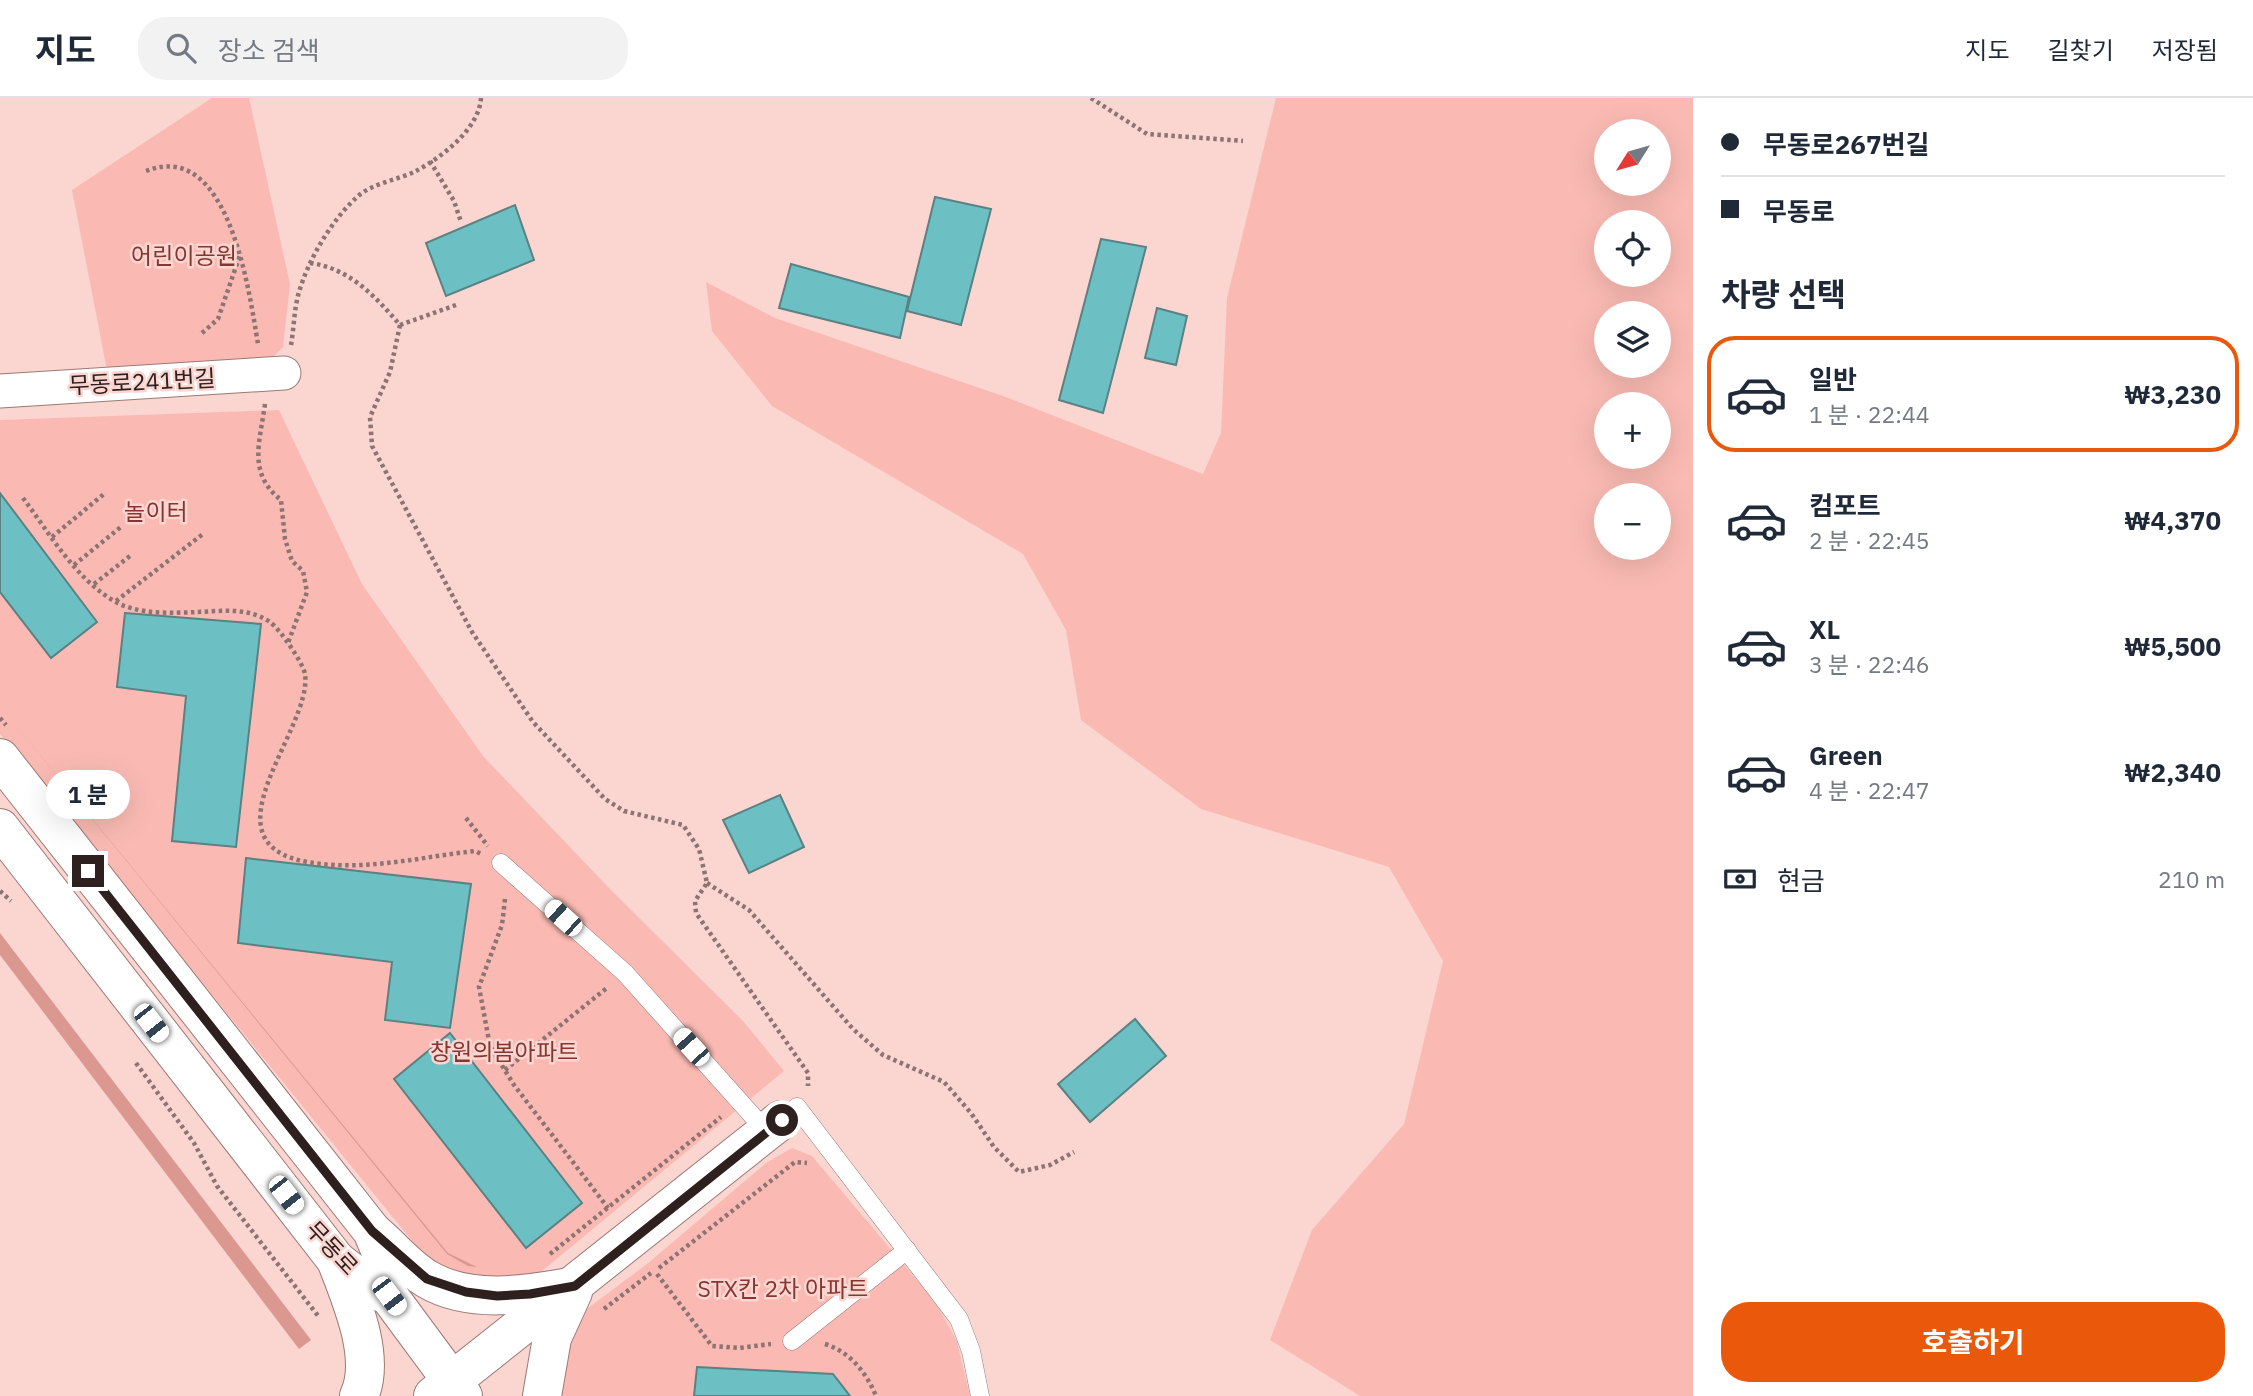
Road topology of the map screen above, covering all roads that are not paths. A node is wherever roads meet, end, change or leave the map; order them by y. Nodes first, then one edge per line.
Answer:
1 (271, 365) road end
2 (0, 391) edge
3 (4, 743) edge
4 (0, 828) edge
5 (501, 863) road end
6 (782, 1120) junction
7 (372, 1231) junction
8 (907, 1250) junction
9 (336, 1260) junction
10 (575, 1286) junction
11 (389, 1296) junction
12 (792, 1341) road end
13 (449, 1391) edge
14 (359, 1396) edge
15 (542, 1396) edge
16 (979, 1396) edge

1 - 2 street, 무동로241번길
3 - 7 main road, 무동로
4 - 9 main road, 무동로
5 - 6 lane
6 - 8 lane
6 - 10 main road
7 - 10 main road
7 - 11 main road, 무동로
8 - 12 lane
8 - 16 lane
9 - 11 main road, 무동로
9 - 14 main road
10 - 13 main road
10 - 15 main road
11 - 13 main road

